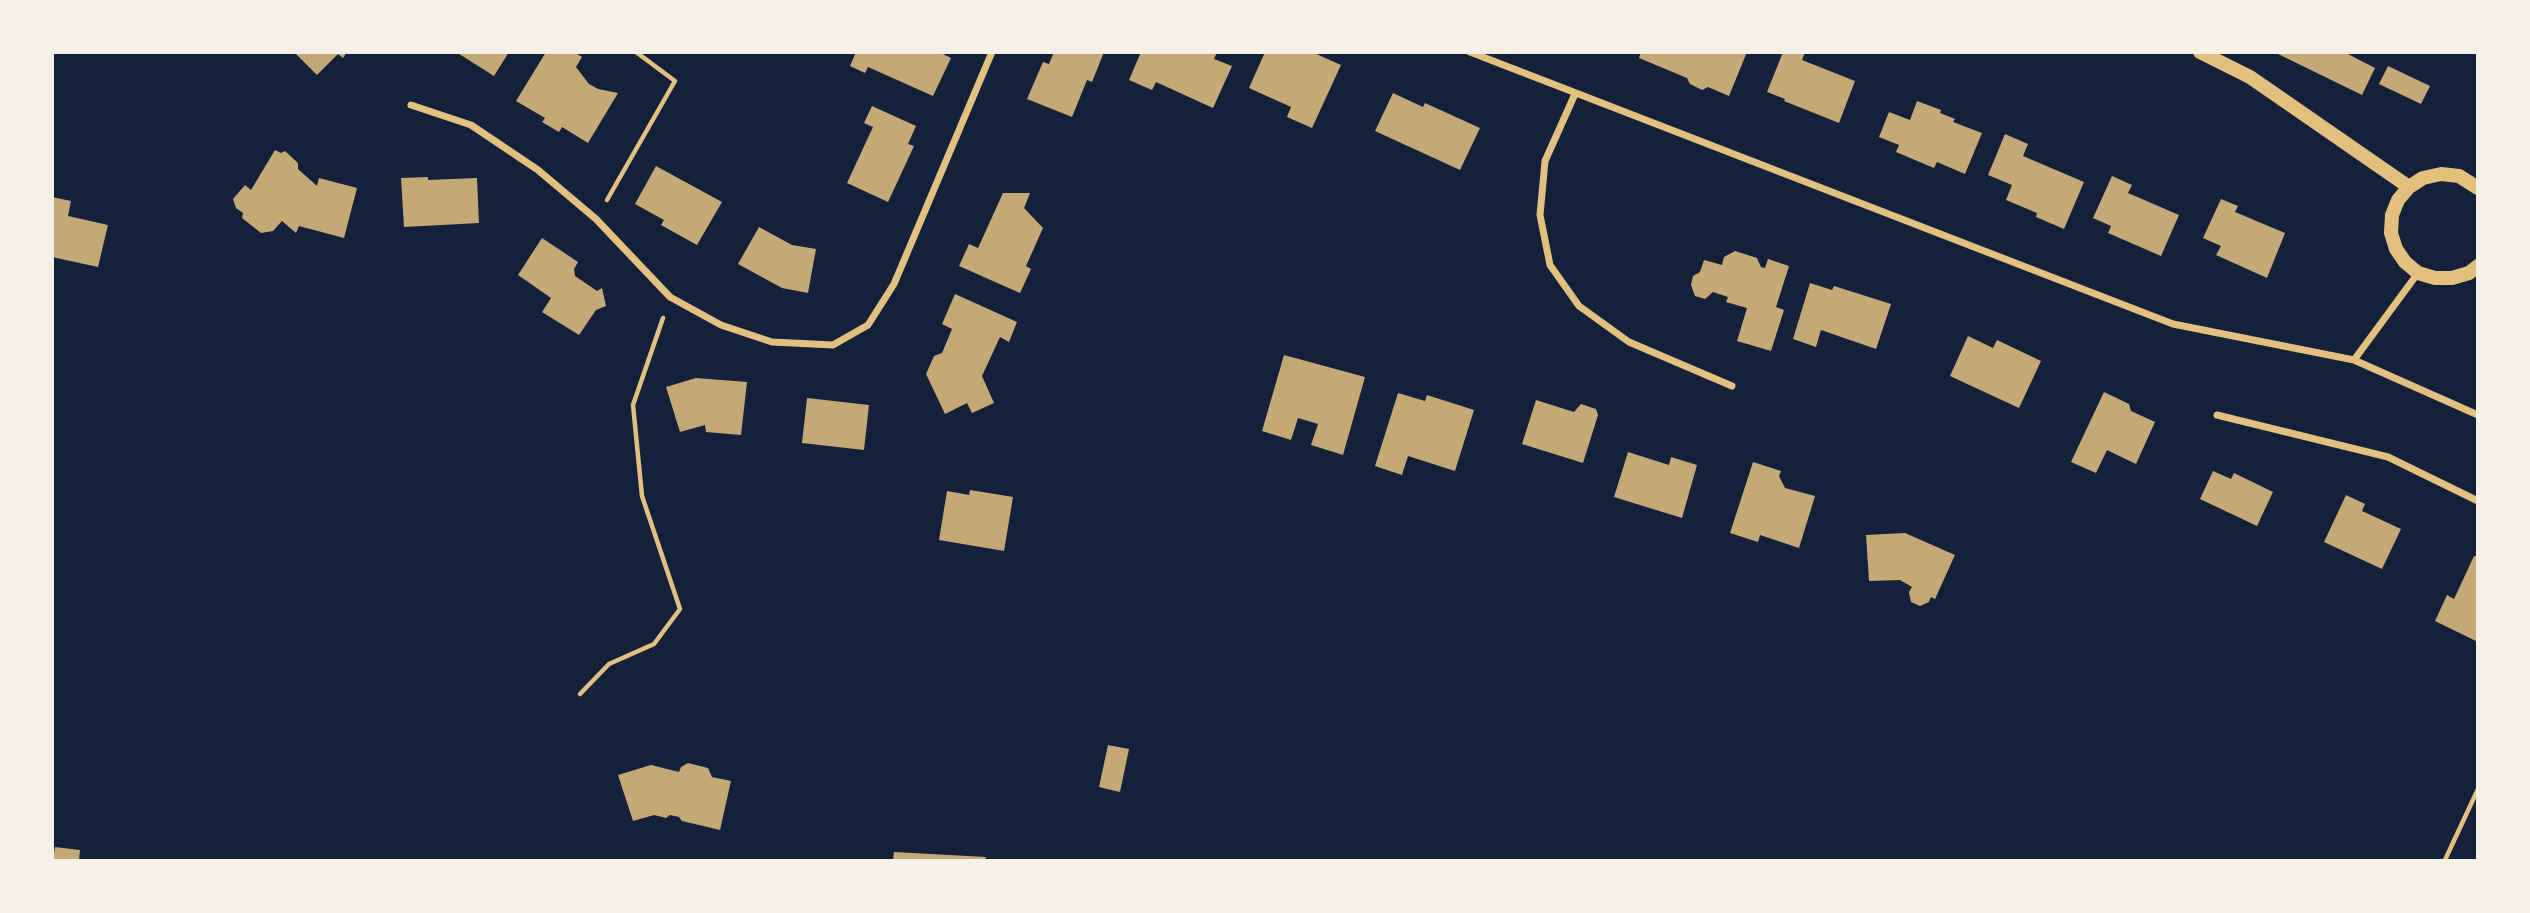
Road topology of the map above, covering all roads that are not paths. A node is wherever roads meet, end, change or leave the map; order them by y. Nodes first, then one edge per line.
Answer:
1 (992, 52) edge
2 (1470, 52) edge
3 (2200, 52) edge
4 (1575, 94) junction
5 (411, 105) dead end
6 (2409, 187) junction
7 (2477, 188) edge
8 (2477, 266) edge
9 (2418, 273) junction
10 (2354, 360) junction
11 (1732, 386) dead end
12 (2217, 415) dead end
13 (2477, 415) edge
14 (2477, 501) edge

1 - 5 street
2 - 4 street
3 - 6 main road
4 - 10 street
4 - 11 street
6 - 7 main road
6 - 9 main road
8 - 9 main road
9 - 10 street
10 - 13 street
12 - 14 street

